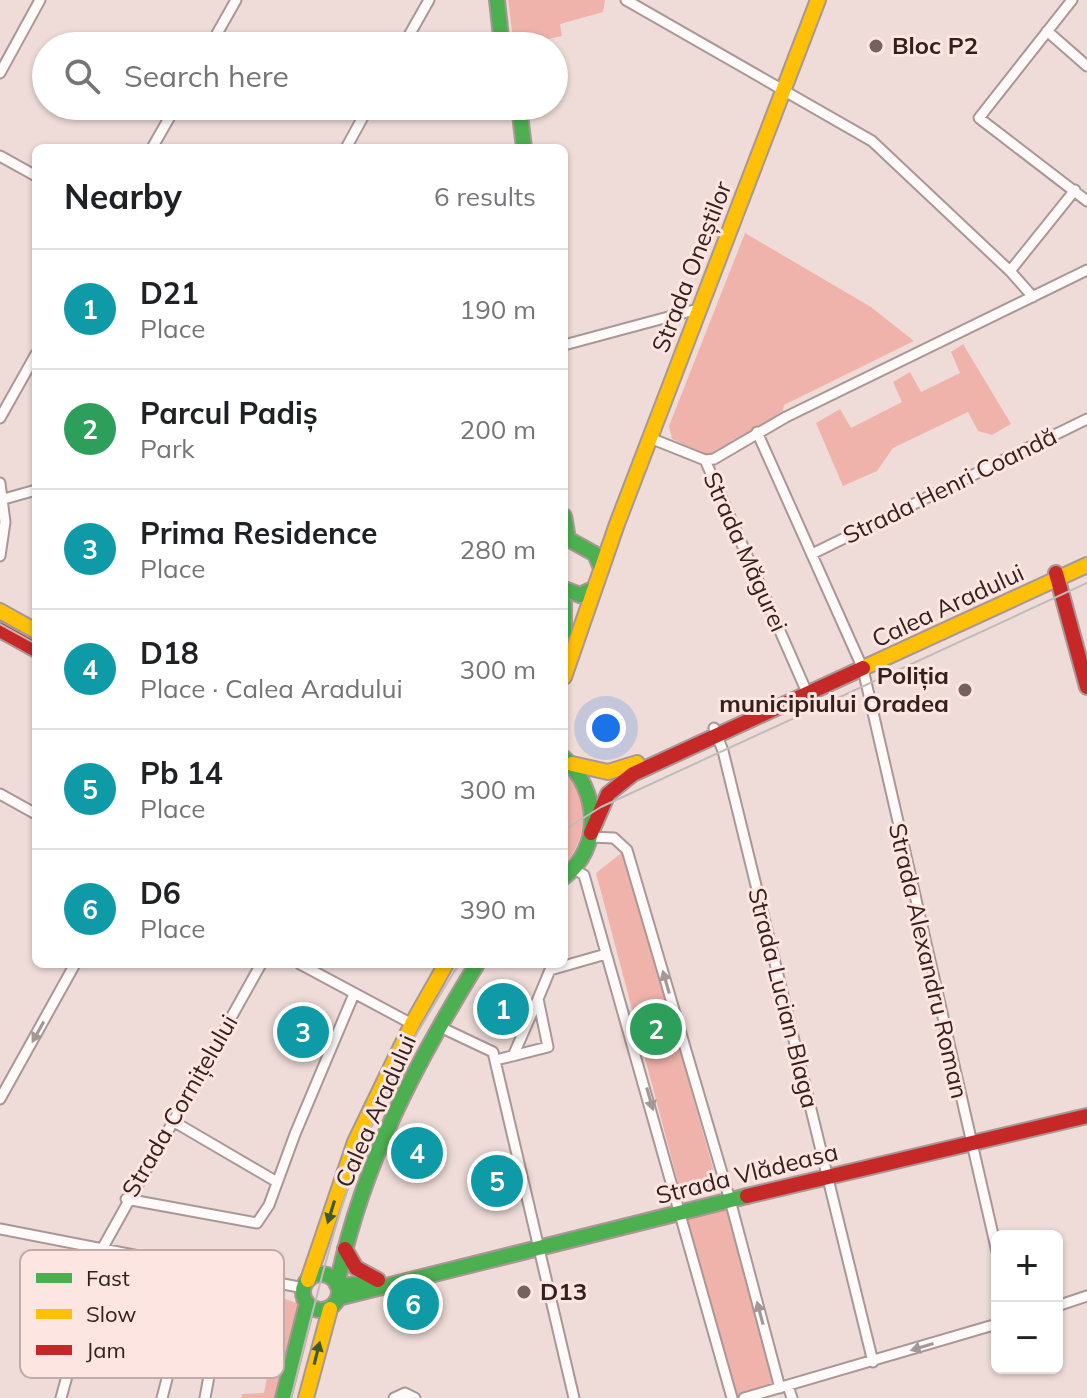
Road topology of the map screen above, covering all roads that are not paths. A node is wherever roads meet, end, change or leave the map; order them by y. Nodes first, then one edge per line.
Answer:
1 (40, 0) edge
2 (236, 0) edge
3 (429, 0) edge
4 (497, 0) edge
5 (507, 0) edge
6 (626, 0) edge
7 (818, 0) edge
8 (1072, 0) edge
9 (1047, 31) junction
10 (218, 32) edge
11 (411, 32) edge
12 (500, 32) edge
13 (510, 32) edge
14 (1087, 66) edge
15 (0, 73) edge
16 (783, 92) junction
17 (168, 120) edge
18 (361, 120) edge
19 (511, 120) edge
20 (521, 120) edge
21 (154, 144) edge
22 (348, 144) edge
23 (514, 144) edge
24 (524, 144) edge
25 (0, 156) edge
26 (32, 174) edge
27 (1075, 190) junction
28 (1087, 201) edge
29 (1010, 271) junction
30 (1086, 273) edge
31 (1033, 297) junction
32 (698, 309) junction
33 (568, 344) edge
34 (32, 361) edge
35 (0, 418) edge
36 (1087, 419) edge
37 (757, 432) junction
38 (650, 438) junction
39 (705, 460) junction
40 (0, 483) edge
41 (32, 491) edge
42 (4, 499) junction
43 (568, 539) edge
44 (568, 552) edge
45 (812, 554) junction
46 (596, 555) junction
47 (0, 556) edge
48 (1087, 558) edge
49 (1087, 565) edge
50 (1057, 576) junction
51 (593, 589) junction
52 (568, 590) edge
53 (0, 611) edge
54 (32, 629) edge
55 (0, 630) edge
56 (570, 635) edge
57 (32, 648) edge
58 (862, 666) junction
59 (1087, 687) edge
60 (805, 688) junction
61 (716, 732) junction
62 (568, 759) edge
63 (568, 761) edge
64 (0, 794) edge
65 (32, 812) edge
66 (590, 835) junction
67 (569, 873) edge
68 (606, 954) junction
69 (568, 964) edge
70 (73, 968) edge
71 (259, 968) edge
72 (307, 968) edge
73 (444, 968) edge
74 (474, 968) edge
75 (553, 968) edge
76 (354, 994) junction
77 (538, 999) junction
78 (412, 1024) junction
79 (438, 1026) junction
80 (513, 1056) junction
81 (496, 1060) junction
82 (0, 1099) edge
83 (1087, 1116) edge
84 (171, 1120) junction
85 (970, 1144) junction
86 (826, 1177) junction
87 (277, 1182) junction
88 (126, 1199) junction
89 (730, 1200) junction
90 (681, 1212) junction
91 (0, 1229) edge
92 (992, 1230) edge
93 (539, 1248) junction
94 (102, 1249) junction
95 (345, 1249) junction
96 (107, 1250) edge
97 (419, 1278) junction
98 (382, 1282) junction
99 (284, 1285) edge
100 (306, 1290) junction
101 (336, 1294) junction
102 (1087, 1296) edge
103 (1063, 1304) edge
104 (991, 1326) edge
105 (873, 1362) junction
106 (67, 1378) edge
107 (167, 1378) edge
108 (208, 1378) edge
109 (784, 1387) junction
110 (61, 1398) edge
111 (162, 1398) edge
112 (205, 1398) edge
113 (283, 1398) edge
114 (306, 1398) edge
115 (394, 1398) edge
116 (415, 1398) edge
117 (574, 1398) edge
118 (732, 1398) edge
119 (744, 1398) edge
120 (792, 1398) edge

1 - 15 street
2 - 10 street
3 - 11 street
4 - 12 main road
5 - 13 main road
6 - 16 street
7 - 16 main road, Strada Oneștilor
8 - 9 street
9 - 14 street
9 - 27 street
16 - 29 street
16 - 32 main road, Strada Oneștilor
17 - 21 street
18 - 22 street
19 - 23 main road
20 - 24 main road
25 - 26 street
27 - 28 street
27 - 29 street
29 - 31 street
30 - 31 street
31 - 37 street
32 - 33 street
32 - 38 main road, Strada Oneștilor
34 - 35 street
36 - 45 street, Strada Henri Coandă
37 - 39 street
37 - 45 street, Strada Alexandru Roman
38 - 39 street
38 - 46 main road, Strada Oneștilor
39 - 60 street, Strada Măgurei
40 - 42 street
41 - 42 street
42 - 47 street
43 - 46 main road
44 - 46 main road
45 - 58 street, Strada Alexandru Roman
46 - 51 main road, Strada Oneștilor
48 - 50 main road, Calea Aradului
49 - 50 main road, Calea Aradului
50 - 58 main road, Calea Aradului
50 - 59 main road
51 - 52 main road
51 - 56 main road, Strada Oneștilor
53 - 54 main road
55 - 57 main road
58 - 60 main road, Calea Aradului
58 - 61 main road, Calea Aradului
58 - 85 street, Strada Alexandru Roman
60 - 61 main road, Calea Aradului
61 - 62 main road, Calea Aradului
61 - 66 main road, Calea Aradului
61 - 86 street, Strada Lucian Blaga
63 - 66 main road, Calea Aradului
64 - 65 street
66 - 67 main road, Calea Aradului
89 -> 66 street
67 - 68 street
68 - 69 street
68 -> 90 street
70 -> 82 street
71 - 84 street, Strada Cornițelului
72 - 76 street
73 - 78 main road, Calea Aradului
74 - 79 main road, Calea Aradului
75 - 77 street
76 - 78 street
76 - 87 street
77 - 80 street
77 - 80 street
78 -> 100 main road, Calea Aradului
79 - 81 street
79 - 95 main road, Calea Aradului
80 - 81 street
81 - 93 street
83 - 85 main road, Strada Vlădeasa
84 - 87 street
84 - 88 street, Strada Cornițelului
85 - 86 main road, Strada Vlădeasa
85 - 92 street, Strada Alexandru Roman
86 - 89 main road, Strada Vlădeasa
86 - 105 street, Strada Lucian Blaga
87 - 88 street
88 - 94 street, Strada Cornițelului
89 - 90 main road, Strada Vlădeasa
109 -> 89 street
90 - 93 main road, Strada Vlădeasa
90 - 118 street
91 - 94 street
93 - 97 main road, Strada Vlădeasa
93 - 117 street
94 - 96 street
95 - 98 main road
95 - 101 main road, Calea Aradului
97 - 98 main road, Strada Vlădeasa
97 - 101 main road, Strada Vlădeasa
98 - 101 main road, Strada Vlădeasa
99 - 100 street
100 - 101 main road
100 - 101 main road
100 - 113 main road, Calea Aradului
114 -> 101 main road, Calea Aradului
102 - 103 street
104 -> 105 street
105 - 109 street
106 - 110 street, Strada Cornițelului
107 - 111 street
108 - 112 street
109 - 119 street
109 - 120 street
115 - 116 street

